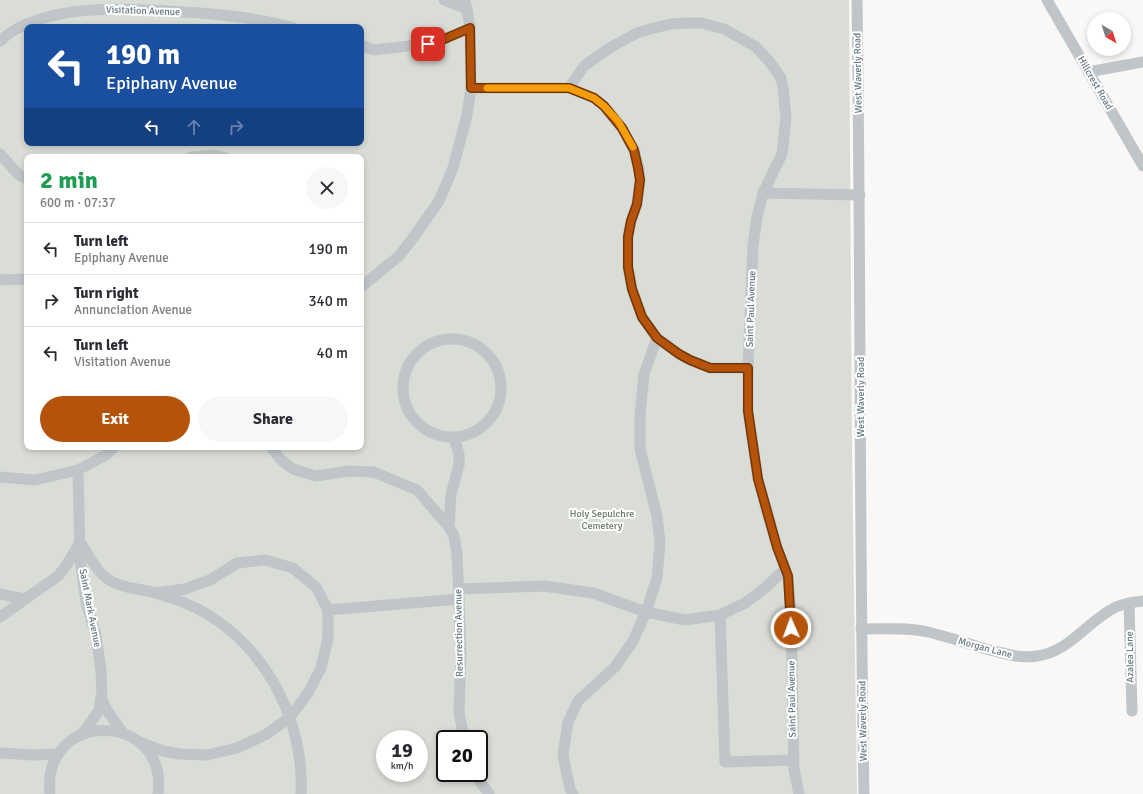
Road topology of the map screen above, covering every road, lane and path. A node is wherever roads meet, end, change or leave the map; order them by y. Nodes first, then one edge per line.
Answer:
1 (444, 0) edge
2 (857, 0) edge
3 (1047, 0) edge
4 (466, 5) edge
5 (26, 24) edge
6 (277, 24) edge
7 (24, 25) edge
8 (470, 28) junction
9 (0, 41) edge
10 (364, 46) edge
11 (1143, 62) edge
12 (1088, 72) junction
13 (471, 88) junction
14 (569, 88) junction
15 (0, 154) edge
16 (1143, 166) edge
17 (24, 178) edge
18 (763, 193) junction
19 (860, 195) junction
20 (24, 279) edge
21 (0, 280) edge
22 (364, 285) edge
23 (657, 338) junction
24 (748, 368) junction
25 (454, 438) junction
26 (111, 450) edge
27 (273, 450) edge
28 (78, 470) junction
29 (0, 477) edge
30 (450, 527) junction
31 (80, 542) junction
32 (785, 569) junction
33 (156, 593) junction
34 (0, 594) edge
35 (459, 594) junction
36 (25, 599) junction
37 (1143, 601) edge
38 (1129, 603) junction
39 (328, 610) junction
40 (646, 612) junction
41 (720, 615) junction
42 (0, 617) edge
43 (861, 629) junction
44 (101, 698) junction
45 (1132, 711) dead end
46 (290, 717) junction
47 (462, 730) edge
48 (123, 733) junction
49 (82, 734) junction
50 (139, 742) junction
51 (0, 753) edge
52 (58, 754) junction
53 (794, 760) junction
54 (480, 782) edge
55 (50, 794) edge
56 (158, 794) edge
57 (301, 794) edge
58 (489, 794) edge
59 (573, 794) edge
60 (799, 794) edge
61 (864, 794) edge

1 - 4 street
2 - 19 street, West Waverly Road
3 - 12 street, Hillcrest Road
4 - 8 street
5 - 6 street, Visitation Avenue
7 - 9 street, Visitation Avenue
8 - 10 street
8 - 13 street
11 - 12 street
12 - 16 street, Hillcrest Road
13 - 14 street
13 - 22 street
14 - 18 street, Saint Paul Avenue
14 - 23 street
15 - 17 street
18 - 19 street
18 - 24 street, Saint Paul Avenue
19 - 43 street, West Waverly Road
20 - 21 street
23 - 24 street
23 - 40 street
24 - 32 street, Saint Paul Avenue
25 - 25 street
25 - 30 street
26 - 28 street
27 - 30 street
28 - 29 street
28 - 31 street, Saint Mark Avenue
30 - 35 street, Resurrection Avenue
31 - 33 street
31 - 36 street
31 - 44 street, Saint Mark Avenue
32 - 41 street
32 - 53 street, Saint Paul Avenue
33 - 39 street
33 - 46 street
34 - 36 street
35 - 39 street
35 - 40 street
35 - 47 street, Resurrection Avenue
36 - 42 street
37 - 38 street, Morgan Lane
38 - 43 street, Morgan Lane
38 - 45 street, Azalea Lane
39 - 46 street
40 - 41 street
40 - 59 street
41 - 53 street
43 - 61 street, West Waverly Road
44 - 48 street, Saint Mark Avenue
44 - 49 street, Saint Mark Avenue
46 - 50 street
46 - 57 street
48 - 49 street, Saint Mark Avenue
48 - 50 street, Saint Mark Avenue
49 - 52 street, Saint Mark Avenue
50 - 56 street, Saint Mark Avenue
51 - 52 street
52 - 55 street, Saint Mark Avenue
53 - 60 street, Saint Paul Avenue
54 - 58 street

